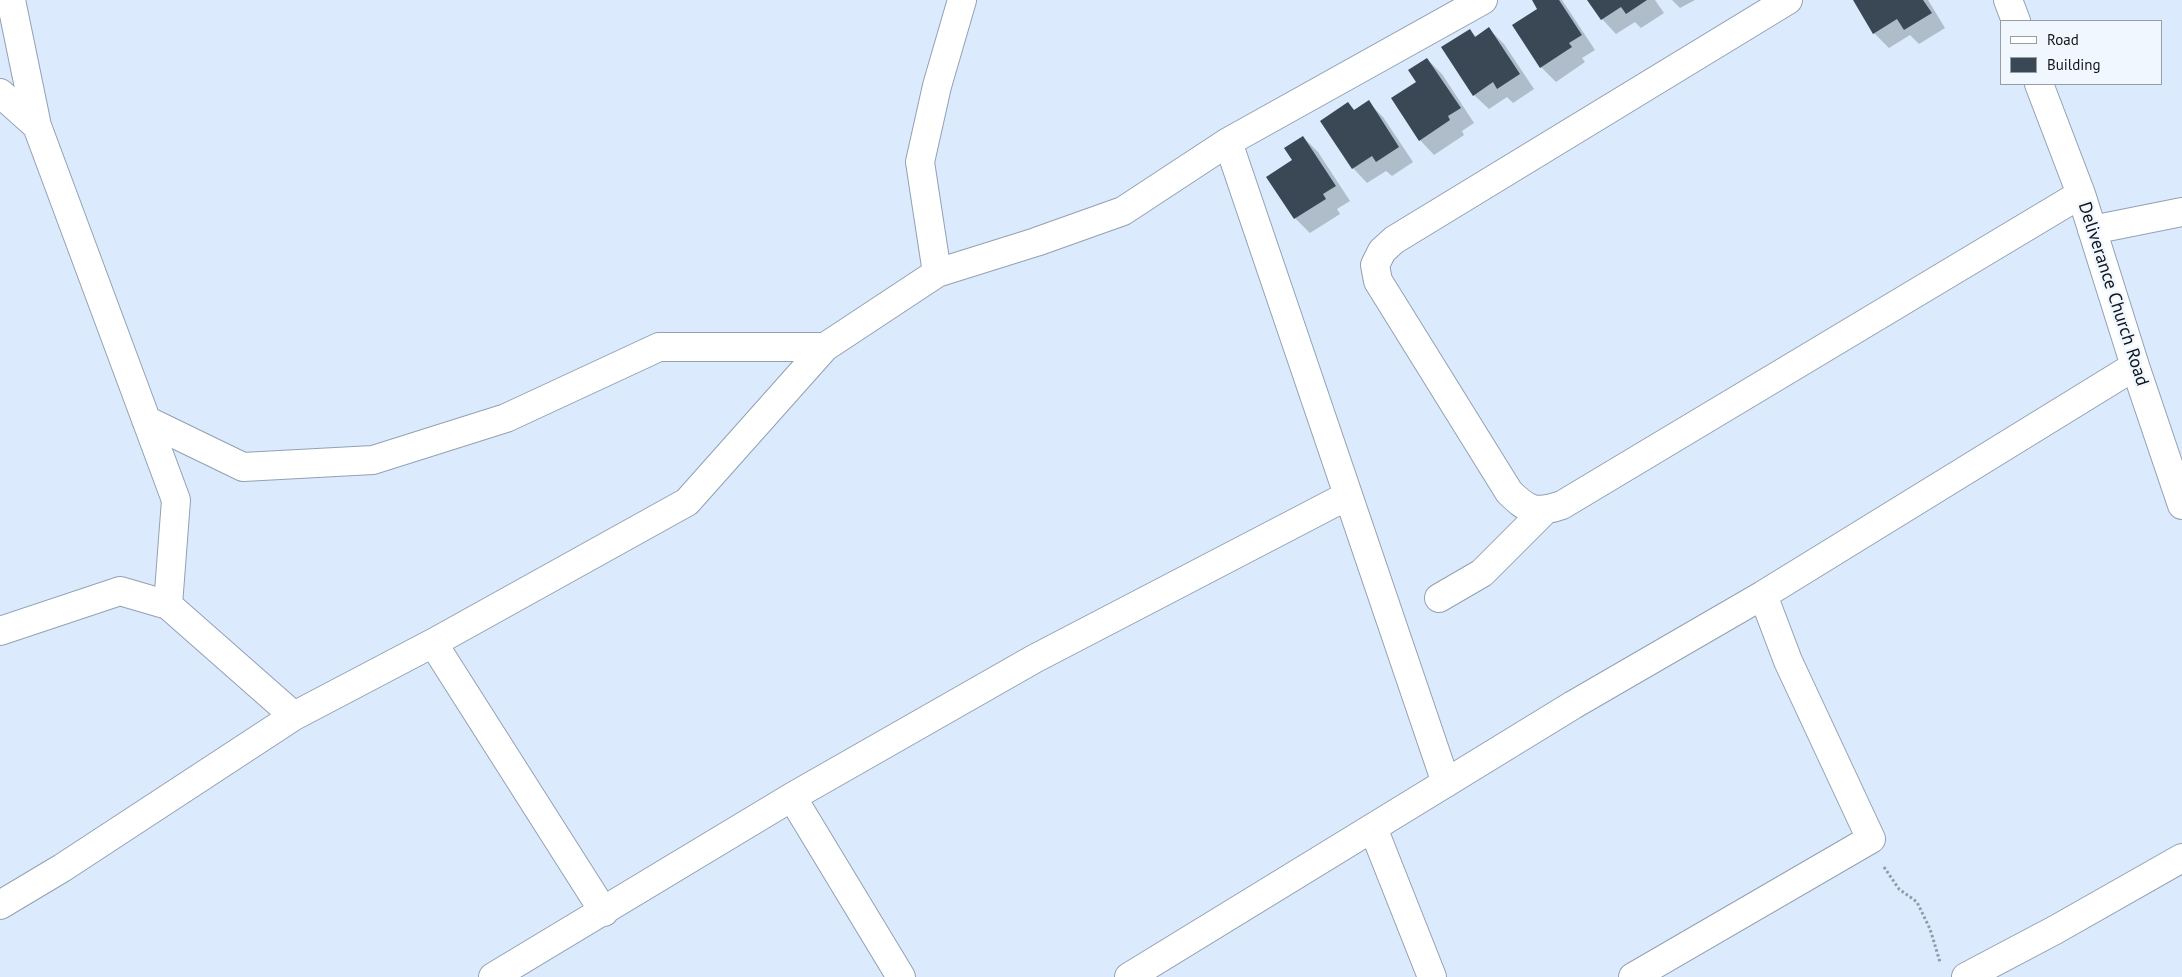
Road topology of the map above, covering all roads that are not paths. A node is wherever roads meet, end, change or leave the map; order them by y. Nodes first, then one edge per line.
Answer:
1 (11, 0) edge
2 (962, 0) edge
3 (1483, 0) edge
4 (1788, 0) edge
5 (2008, 0) edge
6 (2016, 20) edge
7 (2039, 85) edge
8 (0, 93) edge
9 (37, 126) junction
10 (1228, 142) junction
11 (2081, 194) junction
12 (2182, 212) edge
13 (2092, 230) junction
14 (937, 273) junction
15 (826, 346) junction
16 (2135, 366) junction
17 (146, 420) junction
18 (2177, 473) edge
19 (1348, 496) junction
20 (2182, 506) edge
21 (1544, 511) junction
22 (1763, 595) junction
23 (1439, 598) dead end
24 (168, 606) junction
25 (0, 631) edge
26 (433, 643) junction
27 (294, 716) junction
28 (1446, 783) junction
29 (792, 797) junction
30 (1374, 828) junction
31 (2182, 858) edge
32 (0, 905) edge
33 (604, 912) junction
34 (1954, 973) edge
35 (493, 977) edge
36 (901, 977) edge
37 (1129, 977) edge
38 (1432, 977) edge
39 (1633, 977) edge

1 - 9 street
2 - 14 street
3 - 10 street
4 - 21 street
5 - 6 street
7 - 11 street, Deliverance Church Road
8 - 9 street
9 - 17 street
10 - 14 street
10 - 19 street
11 - 13 street, Deliverance Church Road
11 - 21 street
12 - 13 street
13 - 16 street, Deliverance Church Road
14 - 15 street
15 - 17 street
15 - 26 street
16 - 18 street, Deliverance Church Road
16 - 22 street
17 - 24 street
18 - 20 street, Deliverance Church Road
19 - 28 street
19 - 29 street
21 - 23 street
22 - 28 street
22 - 39 street
24 - 25 street
24 - 27 street
26 - 27 street
26 - 33 street
27 - 32 street
28 - 30 street
29 - 33 street
29 - 36 street
30 - 37 street
30 - 38 street
31 - 34 street
33 - 35 street

